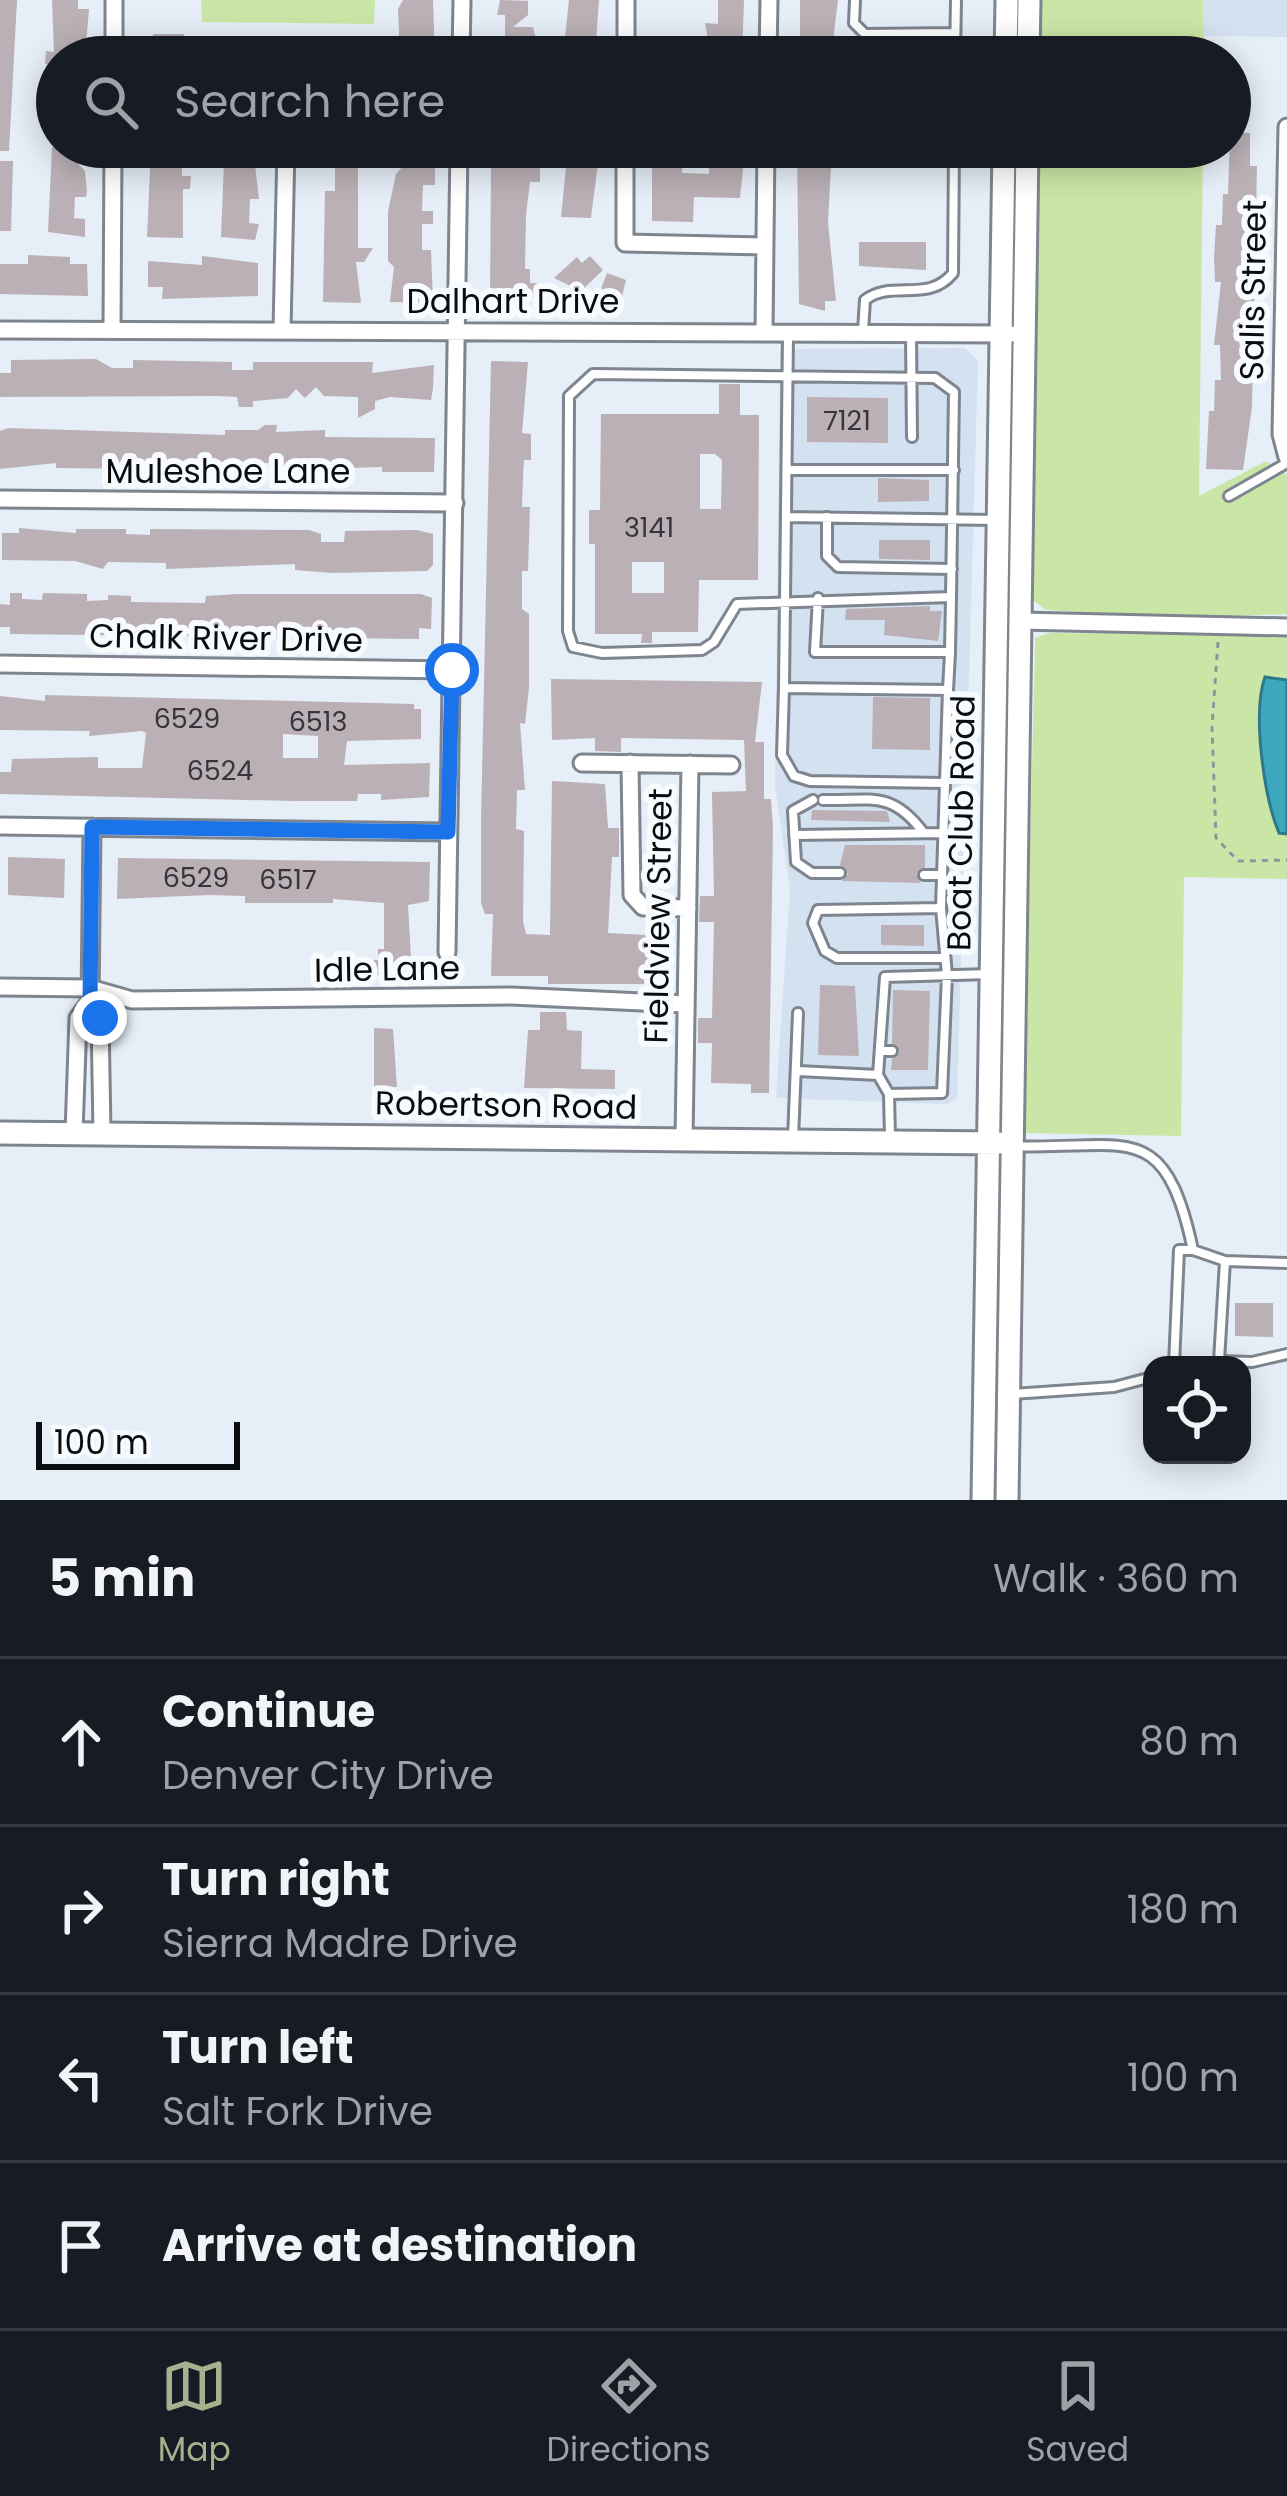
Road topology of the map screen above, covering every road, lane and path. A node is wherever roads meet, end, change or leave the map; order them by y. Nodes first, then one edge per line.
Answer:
1 (114, 0) edge
2 (462, 0) edge
3 (626, 0) edge
4 (769, 0) edge
5 (854, 0) edge
6 (956, 0) edge
7 (1007, 0) edge
8 (1029, 0) edge
9 (955, 33) joint
10 (114, 36) edge
11 (461, 36) edge
12 (626, 36) edge
13 (768, 36) edge
14 (1006, 36) edge
15 (1028, 36) edge
16 (1287, 127) edge
17 (113, 168) edge
18 (286, 168) edge
19 (460, 168) edge
20 (626, 168) edge
21 (766, 168) edge
22 (954, 168) edge
23 (1005, 168) edge
24 (1026, 168) edge
25 (764, 246) junction
26 (1285, 294) edge
27 (0, 330) edge
28 (112, 330) junction
29 (282, 331) junction
30 (456, 331) junction
31 (764, 332) junction
32 (788, 332) junction
33 (863, 332) junction
34 (911, 332) junction
35 (1014, 334) junction
36 (788, 376) junction
37 (910, 377) junction
38 (912, 437) dead end
39 (1286, 458) edge
40 (787, 470) junction
41 (954, 470) junction
42 (1229, 496) dead end
43 (0, 499) edge
44 (455, 503) junction
45 (787, 517) junction
46 (827, 517) junction
47 (954, 520) junction
48 (999, 520) junction
49 (952, 569) junction
50 (951, 597) junction
51 (818, 598) junction
52 (786, 599) junction
53 (1020, 621) junction
54 (1287, 627) edge
55 (1219, 640) dead end
56 (950, 652) junction
57 (0, 664) edge
58 (452, 670) junction
59 (784, 688) junction
60 (948, 690) junction
61 (582, 763) dead end
62 (630, 764) junction
63 (690, 764) junction
64 (731, 765) dead end
65 (945, 784) junction
66 (0, 826) edge
67 (92, 827) junction
68 (448, 832) junction
69 (944, 832) junction
70 (924, 833) junction
71 (794, 835) junction
72 (1287, 860) edge
73 (840, 873) dead end
74 (924, 875) dead end
75 (942, 875) junction
76 (688, 908) junction
77 (941, 908) junction
78 (446, 952) dead end
79 (941, 958) junction
80 (992, 974) junction
81 (947, 975) junction
82 (0, 987) edge
83 (90, 995) junction
84 (686, 1004) junction
85 (929, 1009) dead end
86 (945, 1010) junction
87 (798, 1013) dead end
88 (929, 1029) dead end
89 (944, 1029) junction
90 (880, 1051) junction
91 (892, 1051) dead end
92 (928, 1051) dead end
93 (944, 1052) junction
94 (798, 1071) junction
95 (878, 1075) junction
96 (889, 1094) junction
97 (102, 1132) junction
98 (0, 1133) edge
99 (74, 1133) junction
100 (684, 1140) junction
101 (793, 1140) junction
102 (890, 1140) junction
103 (987, 1141) junction
104 (1011, 1146) junction
105 (1193, 1250) junction
106 (1225, 1261) junction
107 (1287, 1263) edge
108 (1287, 1354) edge
109 (1174, 1356) edge
110 (1219, 1356) edge
111 (1251, 1362) edge
112 (1143, 1379) edge
113 (1008, 1395) junction
114 (983, 1500) edge
115 (1007, 1500) edge

1 - 10 street
2 - 11 street
3 - 12 street
4 - 13 street
5 - 9 lane
6 - 9 lane
7 - 14 main road
8 - 15 main road
16 - 26 street, Salis Street
17 - 28 street
18 - 29 street
19 - 30 street
20 - 25 street
21 - 25 street
22 - 33 lane
23 - 35 main road, Boat Club Road
24 - 35 main road, Boat Club Road
25 - 31 street
26 - 39 street, Salis Street
27 - 28 street, Dalhart Drive
28 - 29 street, Dalhart Drive
29 - 30 street, Dalhart Drive
30 - 31 street, Dalhart Drive
30 - 44 street
31 - 32 street, Dalhart Drive
32 - 33 street, Dalhart Drive
32 - 36 lane
33 - 34 street, Dalhart Drive
34 - 35 street, Dalhart Drive
34 - 37 lane
35 - 48 main road, Boat Club Road
35 - 53 main road, Boat Club Road
36 - 37 lane
36 - 40 lane
36 - 52 lane
37 - 38 lane
37 - 41 lane
39 - 42 lane
40 - 41 lane
40 - 45 lane
41 - 47 lane
43 - 44 street, Muleshoe Lane
44 - 58 street
45 - 46 lane
45 - 52 lane
46 - 47 lane
46 - 49 lane
47 - 48 lane
47 - 49 lane
48 - 80 main road, Boat Club Road
49 - 50 lane
50 - 51 lane
50 - 56 lane
51 - 52 lane
51 - 56 lane
52 - 59 lane
53 - 54 street
53 - 104 main road, Boat Club Road
55 - 72 path
56 - 60 lane
57 - 58 street, Chalk River Drive
58 - 68 street
59 - 60 lane
59 - 65 lane
60 - 65 lane
61 - 62 street
62 - 63 street
62 - 76 street
63 - 64 street
63 - 76 street, Fieldview Street
65 - 69 lane
66 - 67 street
67 - 68 street
67 - 83 street
68 - 78 street
69 - 70 lane
69 - 75 lane
70 - 71 lane
70 - 71 lane
71 - 73 lane
74 - 75 lane
75 - 77 lane
76 - 84 street, Fieldview Street
77 - 79 lane
77 - 79 lane
79 - 81 lane
80 - 81 lane
80 - 103 main road, Boat Club Road
81 - 86 lane
81 - 90 lane
82 - 83 street, Idle Lane
83 - 84 street, Idle Lane
83 - 97 street
83 - 99 street
84 - 100 street, Fieldview Street
85 - 86 lane
86 - 89 lane
87 - 94 lane
88 - 89 lane
89 - 93 lane
90 - 91 lane
90 - 95 lane
92 - 93 lane
93 - 96 lane
94 - 95 lane
94 - 101 lane
95 - 96 lane
96 - 102 lane
97 - 99 main road, Robertson Road
97 - 100 main road, Robertson Road
98 - 99 main road, Robertson Road
100 - 101 main road, Robertson Road
101 - 102 main road, Robertson Road
102 - 103 main road, Robertson Road
103 - 104 main road, Robertson Road
103 - 114 main road, Boat Club Road
104 - 105 lane
104 - 113 main road, Boat Club Road
105 - 106 lane
105 - 109 lane
106 - 107 lane
106 - 110 lane
108 - 111 lane
112 - 113 lane
113 - 115 main road, Boat Club Road

